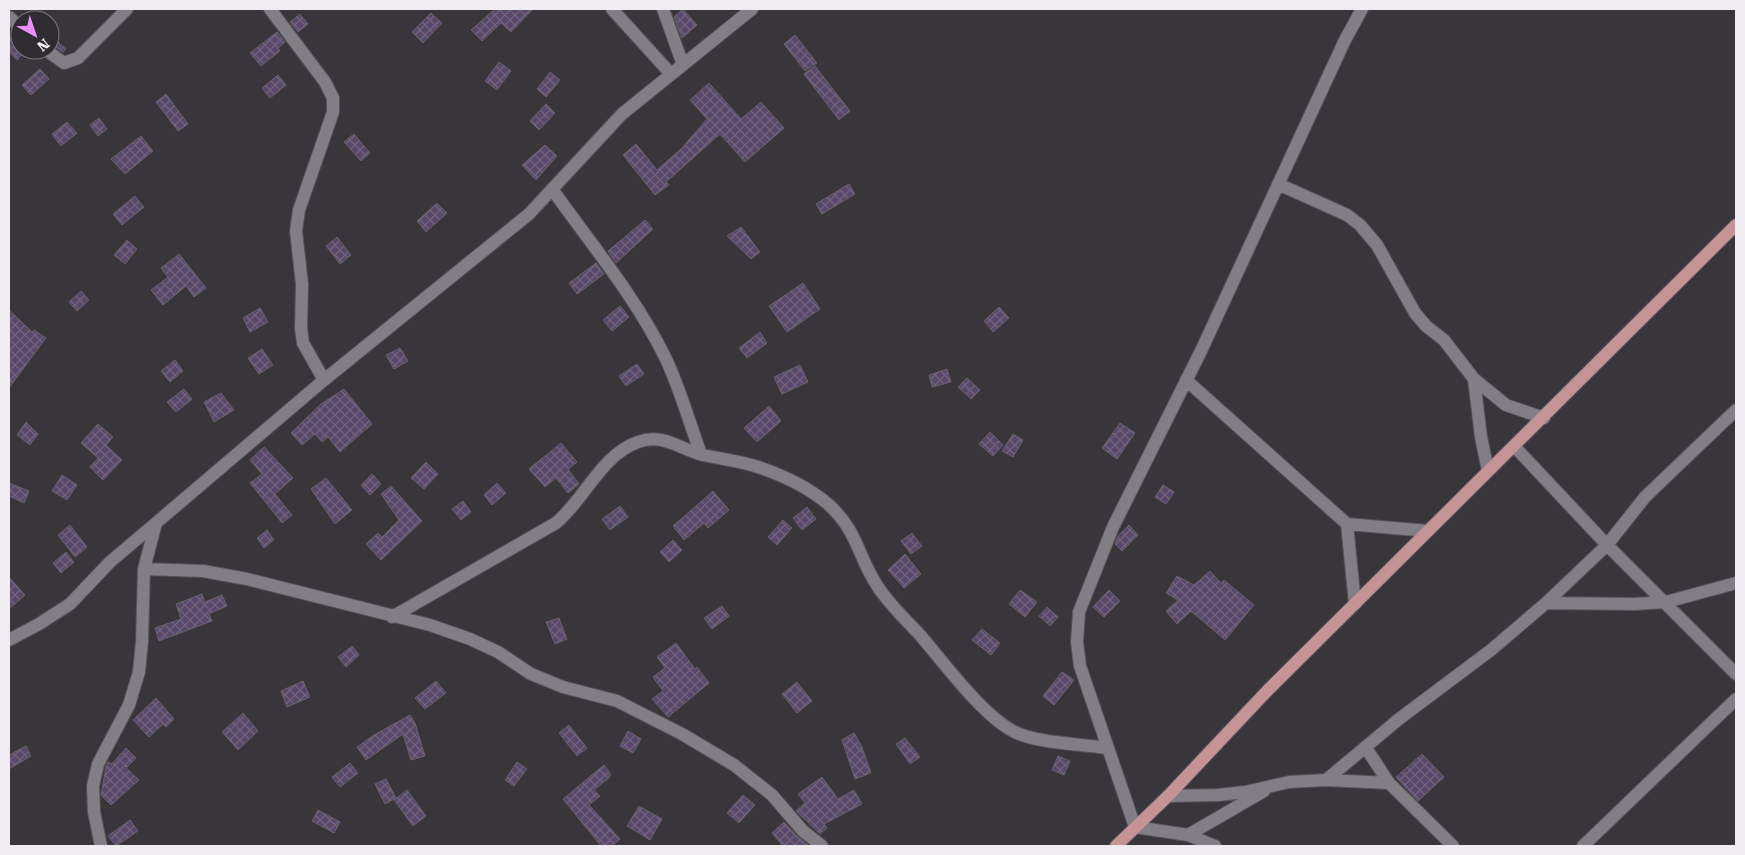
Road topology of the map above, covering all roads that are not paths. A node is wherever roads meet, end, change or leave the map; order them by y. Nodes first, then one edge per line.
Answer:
1 (127, 9) edge
2 (270, 9) edge
3 (612, 9) edge
4 (663, 9) edge
5 (752, 9) edge
6 (1362, 9) edge
7 (60, 60) edge
8 (683, 64) junction
9 (672, 74) junction
10 (1278, 184) junction
11 (552, 189) junction
12 (1736, 225) edge
13 (1474, 379) junction
14 (324, 380) junction
15 (1186, 380) junction
16 (1736, 410) edge
17 (1544, 418) junction
18 (1514, 446) junction
19 (700, 454) junction
20 (1488, 471) junction
21 (156, 523) junction
22 (1347, 524) junction
23 (1428, 531) junction
24 (1608, 545) junction
25 (144, 568) junction
26 (1736, 583) edge
27 (1666, 602) junction
28 (1546, 603) junction
29 (1355, 604) junction
30 (392, 617) junction
31 (9, 640) edge
32 (1736, 674) edge
33 (1736, 698) edge
34 (1107, 748) junction
35 (1366, 748) junction
36 (1326, 780) junction
37 (1389, 783) junction
38 (1272, 785) junction
39 (1168, 796) junction
40 (1135, 827) junction
41 (1188, 835) junction
42 (101, 846) edge
43 (822, 846) edge
44 (1116, 846) edge
45 (1215, 846) edge
46 (1453, 846) edge
47 (1583, 846) edge

1 - 7 street
2 - 14 street
3 - 9 street
4 - 8 street
5 - 8 street
6 - 10 street
8 - 9 street
9 - 11 street
10 - 13 street
10 - 15 street
11 - 14 street
11 - 19 street
12 - 17 main road
13 - 17 street
13 - 20 street
14 - 21 street
15 - 22 street
15 - 34 street
16 - 24 street
17 - 18 main road
18 - 20 main road
18 - 24 street
19 - 30 street
19 - 34 street
20 - 23 main road
21 - 25 street
21 - 31 street
22 - 23 street
22 - 29 street
23 - 29 main road
24 - 27 street
24 - 28 street
25 - 30 street
25 - 42 street
26 - 27 street
27 - 28 street
27 - 32 street
28 - 35 street
29 - 39 main road
30 - 43 street
33 - 47 street
34 - 40 street
35 - 36 street
35 - 37 street
36 - 37 street
36 - 38 street
37 - 46 street
38 - 39 street
38 - 41 street
39 - 40 main road
40 - 41 street
40 - 44 main road
41 - 45 street

